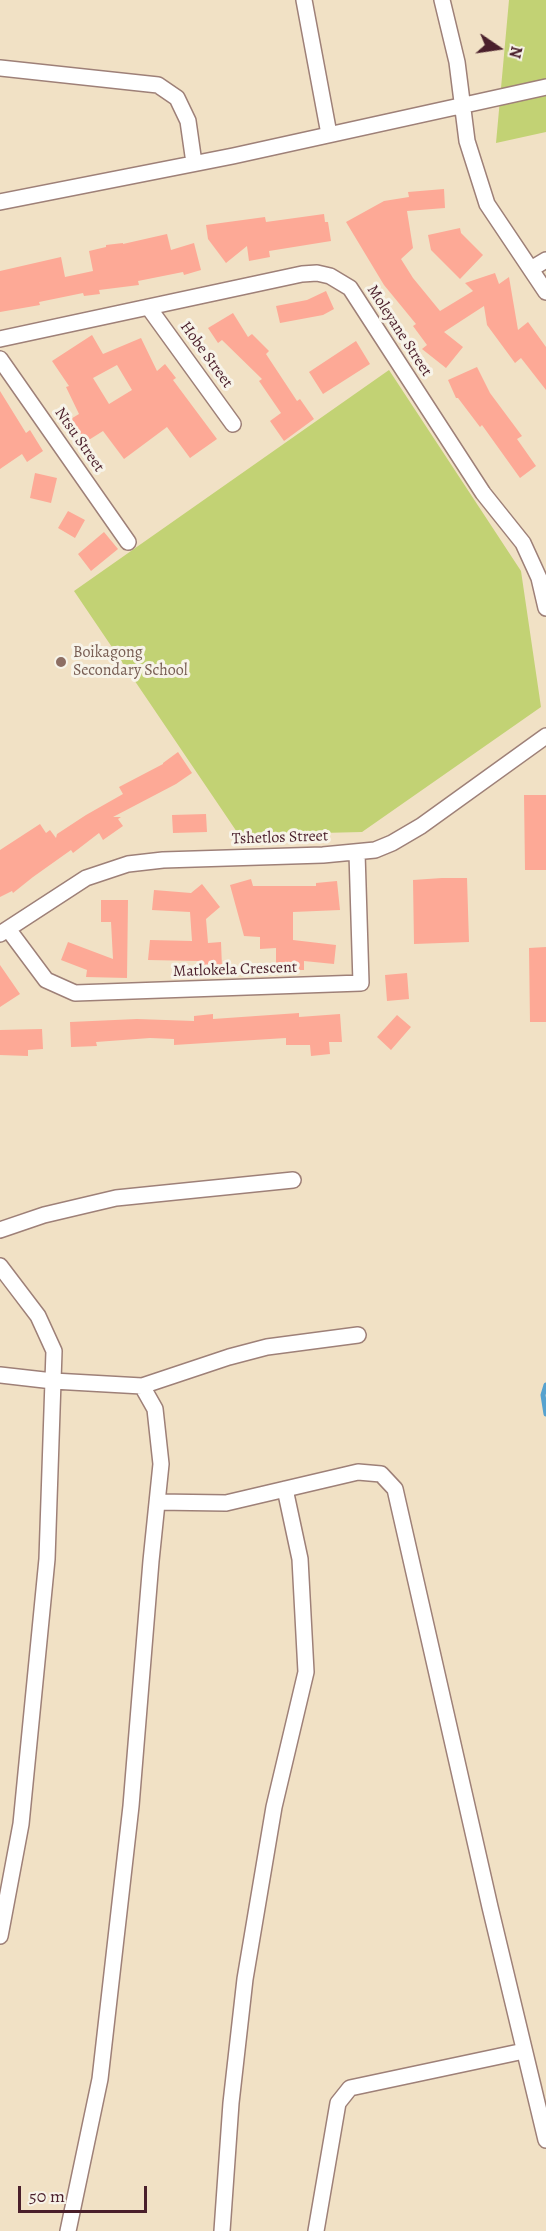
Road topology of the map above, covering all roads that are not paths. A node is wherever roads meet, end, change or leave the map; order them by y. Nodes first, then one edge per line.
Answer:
1 (304, 0) edge
2 (442, 0) edge
3 (0, 68) edge
4 (546, 87) edge
5 (463, 104) junction
6 (329, 134) junction
7 (194, 163) junction
8 (0, 202) edge
9 (546, 260) edge
10 (531, 269) junction
11 (546, 292) edge
12 (149, 308) junction
13 (0, 339) edge
14 (0, 359) edge
15 (233, 424) dead end
16 (128, 542) dead end
17 (546, 608) edge
18 (546, 736) edge
19 (357, 853) junction
20 (4, 932) edge
21 (293, 1180) dead end
22 (0, 1230) edge
23 (0, 1266) edge
24 (358, 1335) dead end
25 (0, 1375) edge
26 (53, 1381) junction
27 (142, 1386) junction
28 (285, 1489) junction
29 (157, 1502) junction
30 (0, 1936) edge
31 (524, 2051) junction
32 (546, 2140) edge
33 (68, 2231) edge
34 (222, 2231) edge
35 (316, 2231) edge

1 - 6 street
2 - 5 street
3 - 7 street
4 - 5 street
5 - 6 street
5 - 10 street
6 - 7 street
7 - 8 street
9 - 10 street
10 - 11 street
12 - 13 street, Moleyane Street
12 - 15 street, Hobe Street
12 - 17 street, Moleyane Street
14 - 16 street, Ntsu Street
18 - 19 street, Tshetlos Street
19 - 20 street, Tshetlos Street
19 - 20 street, Matlokela Crescent
21 - 22 street
23 - 26 street
24 - 27 street
25 - 26 street
26 - 27 street
26 - 30 street
27 - 29 street
28 - 29 street
28 - 31 street
28 - 34 street
29 - 33 street
31 - 32 street
31 - 35 street

